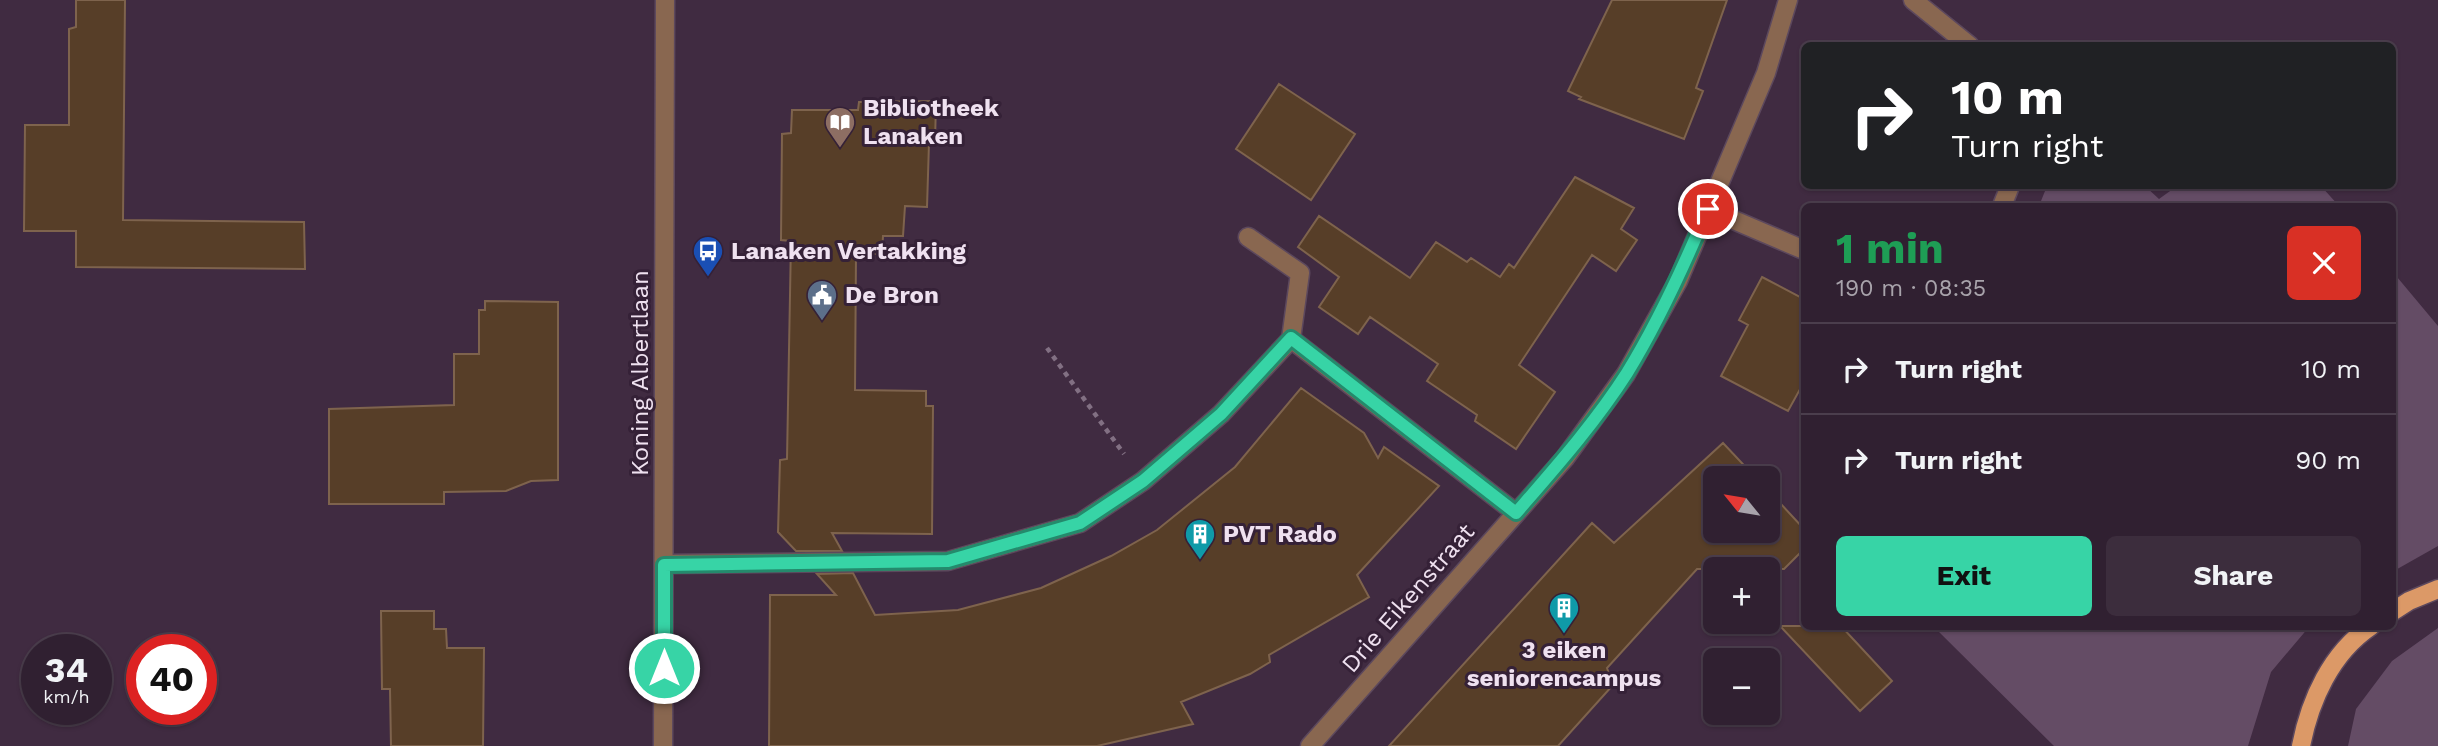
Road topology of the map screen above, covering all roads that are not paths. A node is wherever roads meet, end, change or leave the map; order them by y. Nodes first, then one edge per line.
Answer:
1 (665, 0) edge
2 (1788, 0) edge
3 (1913, 0) edge
4 (1965, 42) edge
5 (1708, 209) junction
6 (1248, 237) dead end
7 (1801, 249) edge
8 (1291, 338) junction
9 (1516, 513) junction
10 (664, 565) junction
11 (2438, 589) edge
12 (2396, 609) edge
13 (2366, 630) edge
14 (663, 746) edge
15 (1310, 746) edge
16 (2301, 746) edge

1 - 10 street, Koning Albertlaan
2 - 5 street, Drie Eikenstraat
3 - 4 street
5 - 7 street
5 - 9 street, Drie Eikenstraat
6 - 8 street
8 - 9 street
8 - 10 street
9 - 15 street, Drie Eikenstraat
10 - 14 street, Koning Albertlaan
11 - 12 main road
13 - 16 main road

